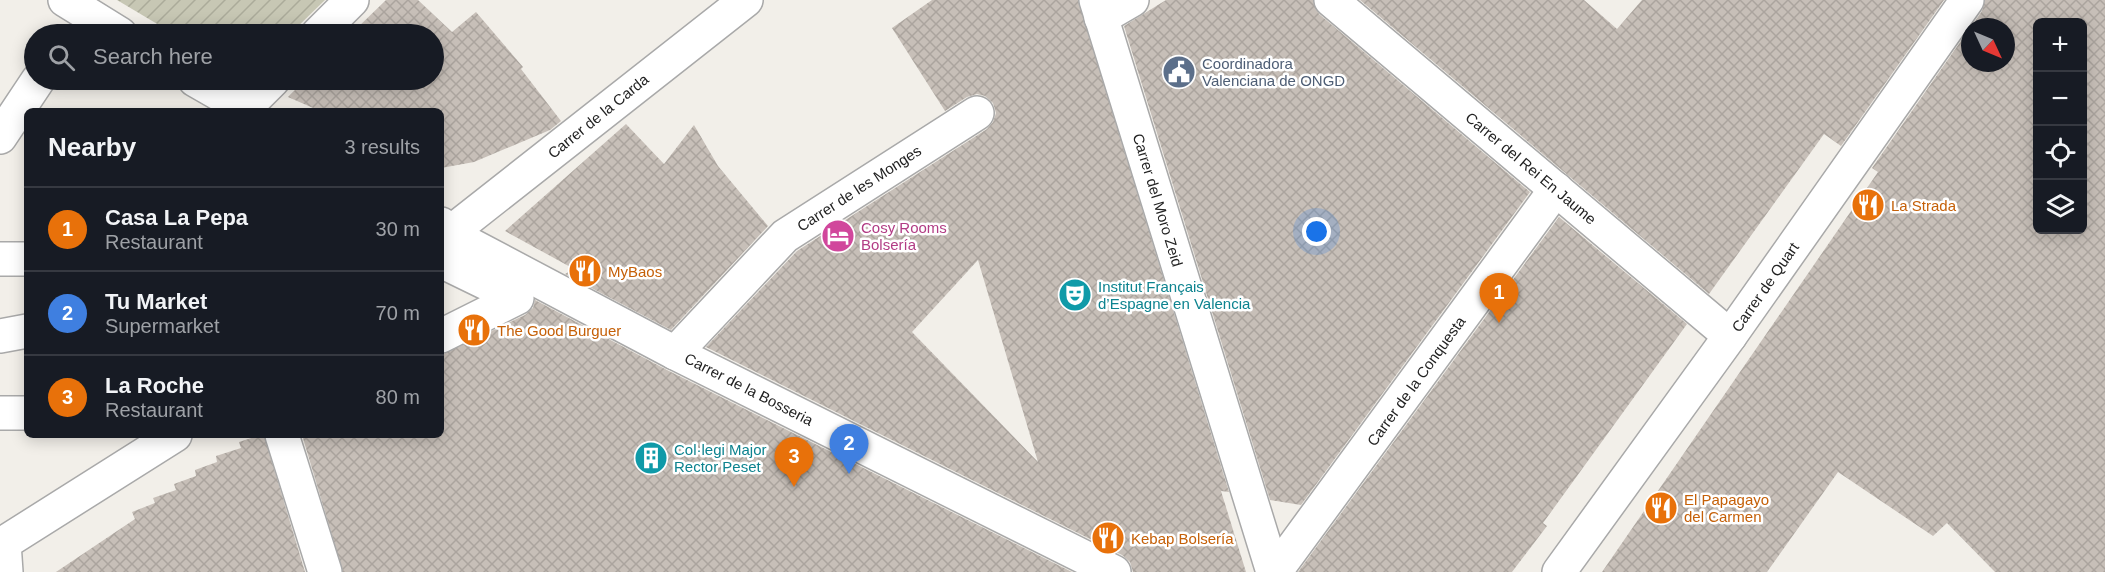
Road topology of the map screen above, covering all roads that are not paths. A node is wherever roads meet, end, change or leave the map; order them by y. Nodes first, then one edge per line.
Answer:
1 (352, 0) edge
2 (746, 0) edge
3 (1132, 0) edge
4 (1332, 0) edge
5 (1967, 0) edge
6 (1098, 9) edge
7 (78, 12) edge
8 (101, 24) edge
9 (328, 24) edge
10 (31, 90) edge
11 (212, 90) edge
12 (264, 90) edge
13 (242, 108) edge
14 (247, 108) edge
15 (977, 113) dead end
16 (0, 137) edge
17 (1556, 189) junction
18 (444, 239) edge
19 (444, 240) edge
20 (444, 241) edge
21 (0, 259) edge
22 (24, 260) edge
23 (24, 332) edge
24 (444, 334) edge
25 (0, 336) edge
26 (1730, 336) junction
27 (675, 353) junction
28 (24, 412) edge
29 (0, 413) edge
30 (171, 438) edge
31 (283, 438) edge
32 (5, 557) edge
33 (325, 572) edge
34 (1114, 572) edge
35 (1274, 572) edge
36 (1559, 572) edge

1 - 9 street
2 - 18 street, Carrer de la Carda
3 - 6 street
4 - 17 street, Carrer del Rei En Jaume
5 - 26 street, Carrer de Quart
6 - 35 street, Carrer del Moro Zeid
7 - 8 street
10 - 16 street
11 - 13 street
12 - 14 street
15 - 27 street, Carrer de les Monges
17 - 26 street, Carrer del Rei En Jaume
17 - 35 street, Carrer de la Conquesta
19 - 27 street, Carrer de la Bosseria
20 - 24 street
21 - 22 street
23 - 25 street
26 - 36 street, Carrer de Quart
27 - 34 street, Carrer de la Bosseria
28 - 29 street
30 - 32 street
31 - 33 street

